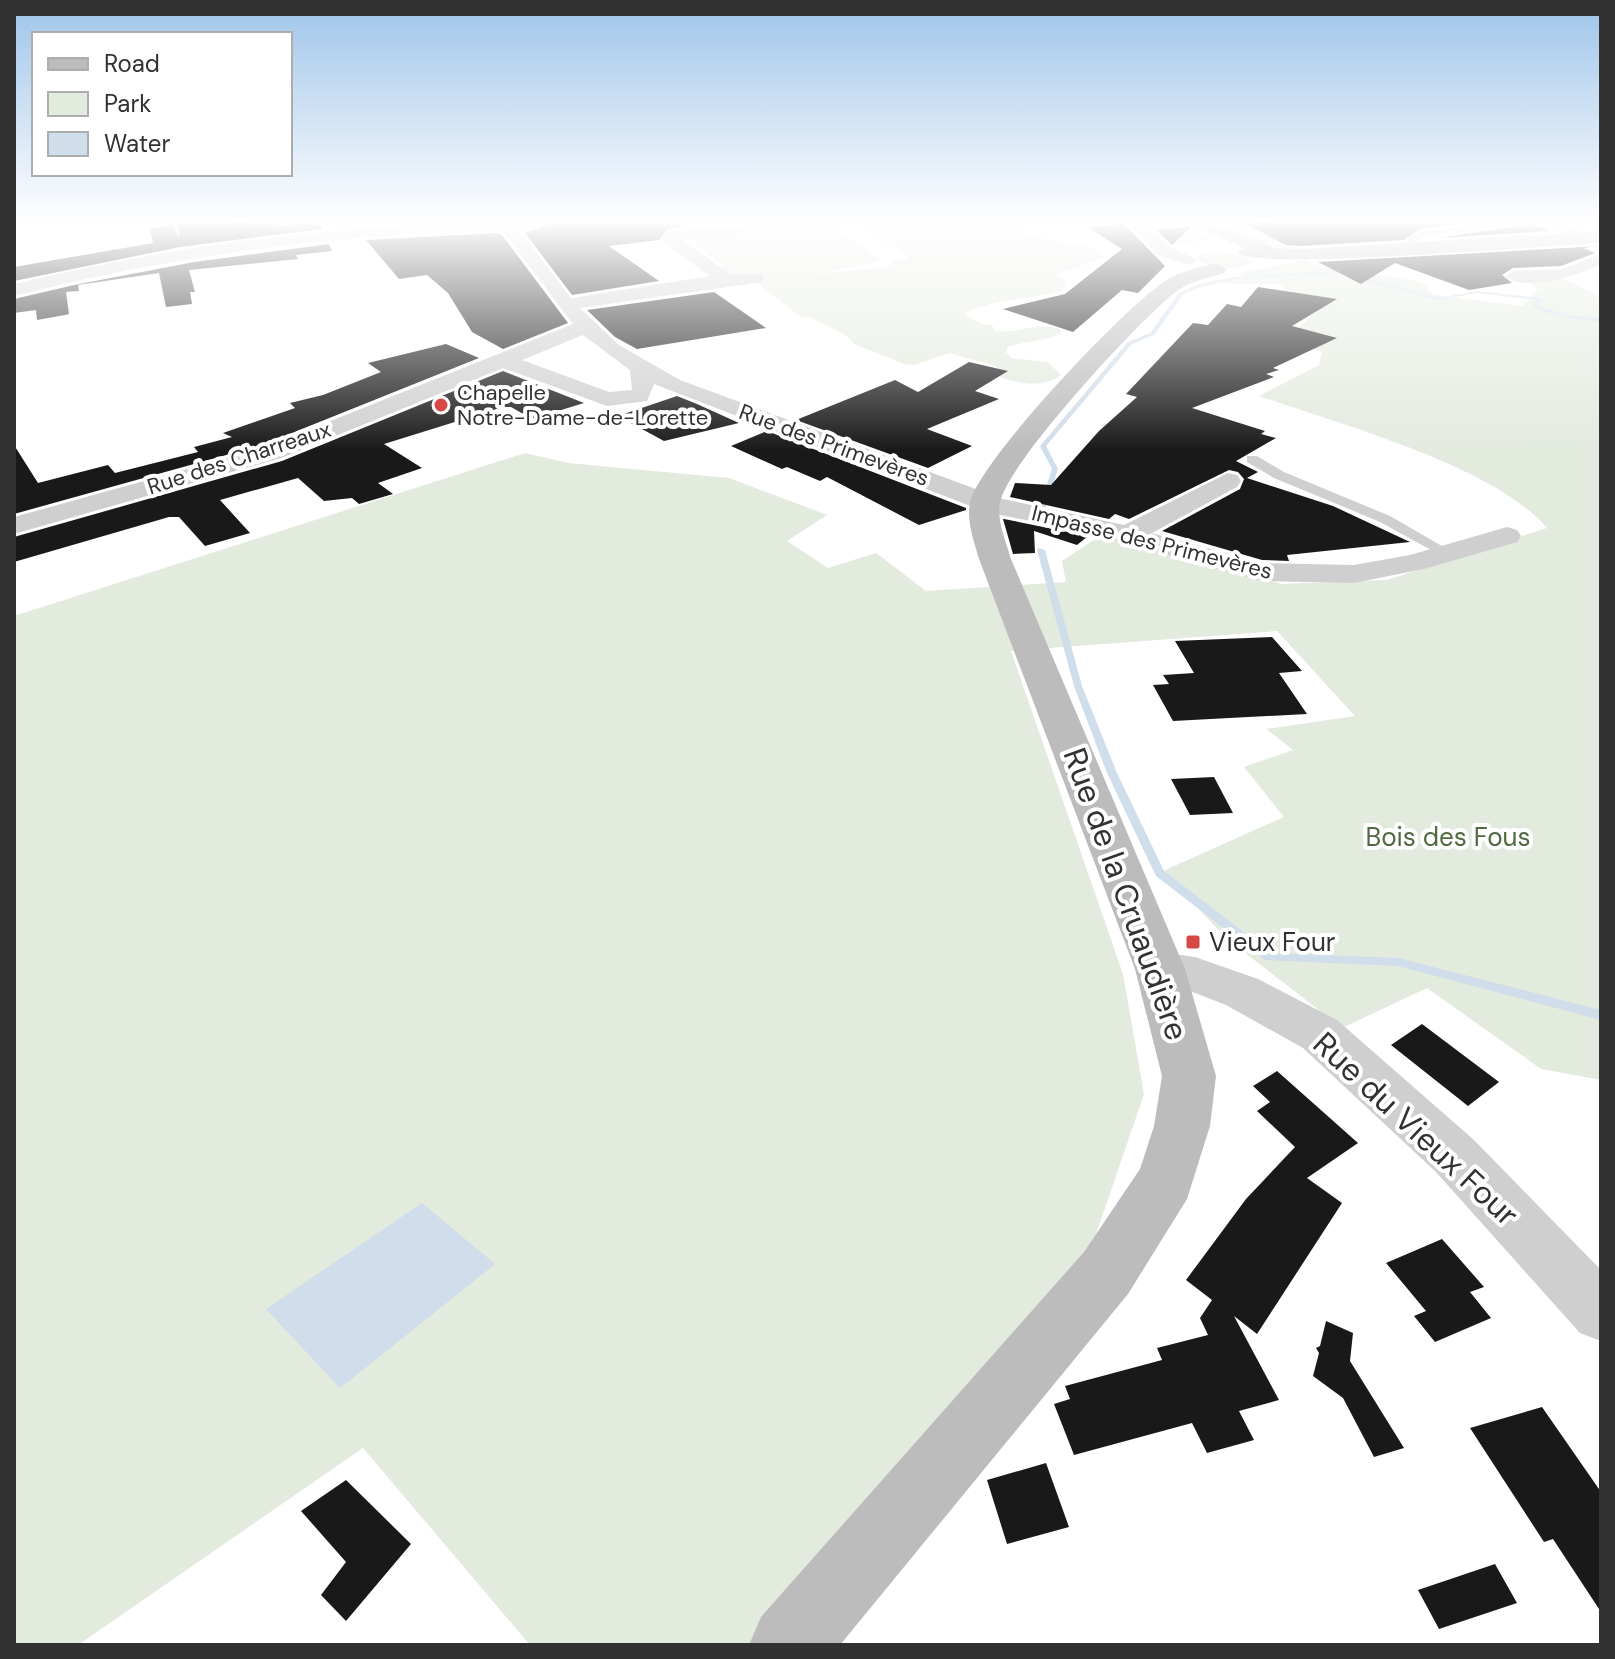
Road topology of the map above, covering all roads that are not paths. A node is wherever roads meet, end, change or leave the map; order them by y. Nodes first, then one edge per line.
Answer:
1 (562, 296) edge
2 (616, 296) edge
3 (1161, 296) edge
4 (569, 304) junction
5 (587, 326) junction
6 (505, 361) junction
7 (640, 367) junction
8 (1252, 459) dead end
9 (1228, 481) dead end
10 (985, 501) junction
11 (14, 526) edge
12 (1127, 535) junction
13 (1507, 536) dead end
14 (1447, 553) junction
15 (1160, 969) junction
16 (1601, 1312) edge
17 (789, 1645) edge

1 - 4 street, Rue des Primevères
2 - 4 street
3 - 10 main road
4 - 5 street, Rue des Primevères
5 - 6 street, Rue des Charreaux
5 - 7 street, Rue des Primevères
6 - 7 street
6 - 11 street, Rue des Charreaux
7 - 10 street, Rue des Primevères
8 - 14 lane
9 - 12 street
10 - 12 street, Impasse des Primevères
10 - 15 main road, Rue de la Cruaudière
12 - 14 street, Impasse des Primevères
13 - 14 street, Impasse des Primevères
15 - 16 street, Rue du Vieux Four
15 - 17 main road, Rue de la Cruaudière

